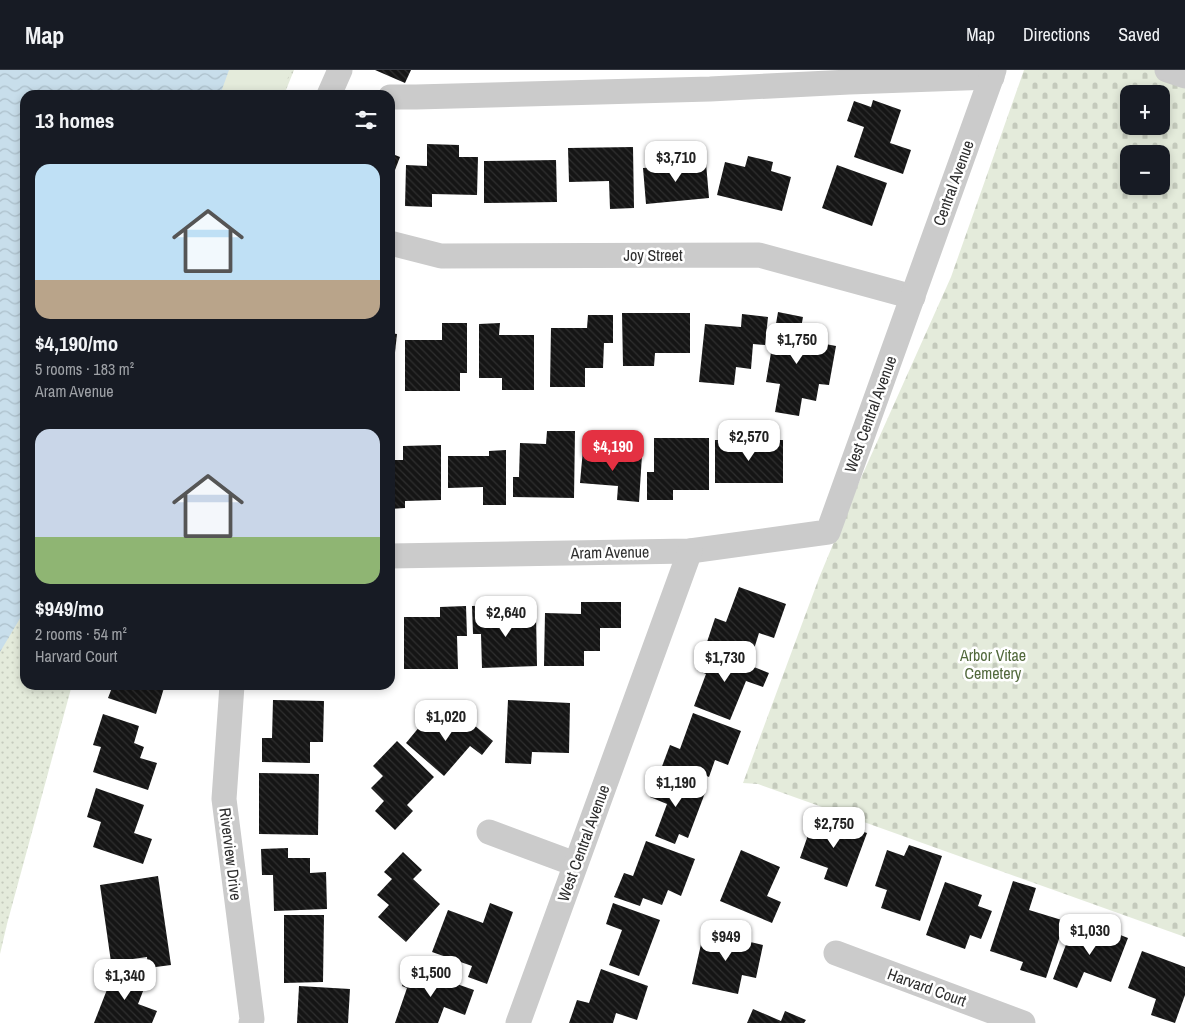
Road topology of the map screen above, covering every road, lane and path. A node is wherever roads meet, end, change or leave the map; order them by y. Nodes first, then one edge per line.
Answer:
1 (340, 70) edge
2 (1167, 70) edge
3 (993, 74) edge
4 (1185, 76) edge
5 (331, 90) edge
6 (395, 97) edge
7 (395, 244) edge
8 (913, 297) junction
9 (828, 532) joint
10 (690, 551) junction
11 (395, 556) edge
12 (232, 690) edge
13 (488, 832) dead end
14 (576, 864) junction
15 (836, 953) dead end
16 (1020, 1022) edge
17 (251, 1023) edge
18 (518, 1023) edge

1 - 5 street
2 - 4 street
3 - 6 street
3 - 8 street, Central Avenue
7 - 8 street, Joy Street
8 - 9 street, West Central Avenue
9 - 10 street, Aram Avenue
10 - 11 street, Aram Avenue
10 - 14 street, West Central Avenue
12 - 17 street, Riverview Drive
13 - 14 street
14 - 18 street, West Central Avenue
15 - 16 street, Harvard Court

